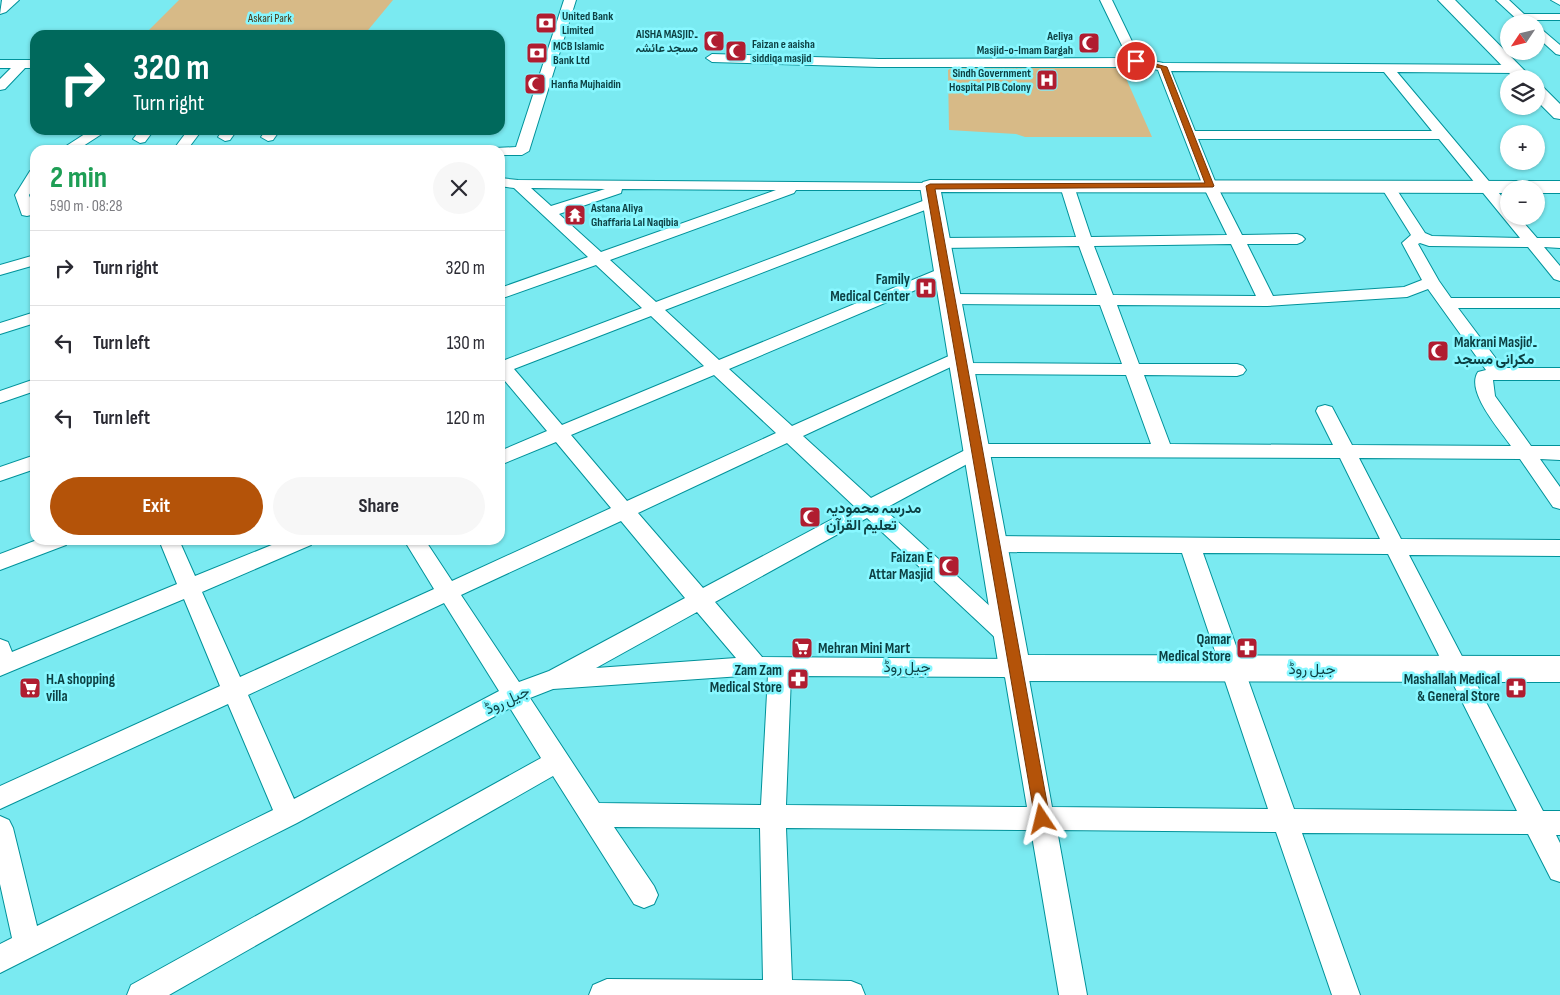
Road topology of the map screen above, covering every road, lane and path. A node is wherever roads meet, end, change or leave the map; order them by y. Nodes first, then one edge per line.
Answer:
1 (11, 0) edge
2 (570, 0) edge
3 (1106, 0) edge
4 (1446, 0) edge
5 (1502, 0) edge
6 (0, 9) edge
7 (1519, 15) edge
8 (1560, 16) edge
9 (1545, 18) edge
10 (1545, 33) edge
11 (1560, 34) edge
12 (1545, 38) edge
13 (1560, 51) edge
14 (712, 58) dead end
15 (1136, 61) junction
16 (0, 64) edge
17 (29, 64) edge
18 (1164, 67) junction
19 (1387, 68) junction
20 (1516, 70) edge
21 (1500, 73) edge
22 (0, 86) edge
23 (1545, 99) edge
24 (1560, 114) edge
25 (92, 135) edge
26 (192, 135) edge
27 (1192, 135) junction
28 (1443, 135) junction
29 (76, 145) edge
30 (184, 145) edge
31 (505, 151) edge
32 (30, 182) edge
33 (509, 183) edge
34 (633, 184) junction
35 (803, 185) junction
36 (1066, 186) junction
37 (1210, 186) junction
38 (1388, 187) junction
39 (1486, 187) junction
40 (1560, 187) edge
41 (932, 194) junction
42 (1500, 205) edge
43 (30, 211) edge
44 (549, 212) junction
45 (1517, 225) edge
46 (1419, 236) junction
47 (1236, 238) junction
48 (1297, 239) dead end
49 (1085, 242) junction
50 (940, 243) junction
51 (1532, 243) junction
52 (1560, 243) edge
53 (599, 259) junction
54 (30, 261) edge
55 (0, 270) edge
56 (945, 272) junction
57 (1560, 276) edge
58 (1430, 282) junction
59 (505, 292) edge
60 (950, 299) junction
61 (1108, 300) junction
62 (1267, 302) junction
63 (1446, 303) junction
64 (1560, 303) edge
65 (653, 308) junction
66 (30, 320) edge
67 (0, 329) edge
68 (961, 362) junction
69 (505, 364) edge
70 (717, 368) junction
71 (1133, 370) junction
72 (1237, 370) dead end
73 (505, 371) edge
74 (1498, 374) junction
75 (1560, 374) edge
76 (30, 387) edge
77 (0, 397) edge
78 (1325, 411) dead end
79 (559, 434) junction
80 (790, 434) junction
81 (977, 450) junction
82 (1163, 451) junction
83 (1346, 452) junction
84 (1526, 453) junction
85 (1560, 453) edge
86 (505, 456) edge
87 (30, 464) edge
88 (0, 474) edge
89 (1560, 502) edge
90 (870, 508) junction
91 (624, 511) junction
92 (993, 544) junction
93 (1189, 544) junction
94 (46, 545) edge
95 (170, 545) edge
96 (292, 545) edge
97 (417, 545) edge
98 (1395, 547) junction
99 (1560, 548) edge
100 (0, 562) edge
101 (190, 588) junction
102 (448, 592) junction
103 (700, 600) junction
104 (1013, 653) junction
105 (1, 660) edge
106 (768, 666) junction
107 (1457, 668) junction
108 (1232, 669) junction
109 (1560, 669) edge
110 (552, 680) junction
111 (234, 690) junction
112 (515, 694) junction
113 (558, 762) junction
114 (0, 798) edge
115 (288, 815) junction
116 (593, 815) junction
117 (773, 817) junction
118 (1042, 819) junction
119 (1286, 821) junction
120 (1548, 823) edge
121 (0, 828) edge
122 (1560, 870) edge
123 (644, 895) dead end
124 (28, 945) junction
125 (0, 959) edge
126 (141, 995) edge
127 (604, 995) edge
128 (778, 995) edge
129 (851, 995) edge
130 (1073, 995) edge
131 (1346, 995) edge

1 - 6 street
2 - 31 street
3 - 15 street
4 - 20 street
5 - 7 street
8 - 9 street
10 - 11 street
12 - 13 street
14 - 15 street
15 - 18 street
16 - 17 street
17 - 22 street
18 - 19 street
18 - 27 street
19 - 21 street
19 - 28 street
23 - 24 street
25 - 29 street
26 - 30 street
27 - 28 street
27 - 37 street
28 - 39 street
32 - 43 street
33 - 34 street
33 - 44 street
34 - 35 street
34 - 44 street
35 - 41 street
35 - 53 street
36 - 37 street
36 - 41 street
36 - 49 street
37 - 38 street
37 - 47 street
38 - 39 street
38 - 46 street
39 - 40 street
39 - 42 street
41 - 50 street
41 - 65 street
44 - 53 street
45 - 51 street
46 - 51 street
46 - 58 street
47 - 48 street
47 - 49 street
47 - 62 street
49 - 50 street
49 - 61 street
50 - 56 street
51 - 52 street
51 - 57 street
53 - 59 street
53 - 65 street
54 - 55 street
56 - 60 street
56 - 70 street
58 - 62 street
58 - 63 street
60 - 61 street
60 - 68 street
61 - 62 street
61 - 71 street
63 - 64 street
63 - 74 street
65 - 69 street
65 - 70 street
66 - 67 street
68 - 71 street
68 - 80 street
68 - 81 street
70 - 79 street
70 - 80 street
71 - 72 street
71 - 82 street
73 - 79 street
74 - 75 street
74 - 84 street
76 - 77 street
78 - 83 street
79 - 86 street
79 - 91 street
80 - 90 street
80 - 91 street
81 - 82 street
81 - 90 street
81 - 92 street
82 - 83 street
83 - 84 street
83 - 98 street
84 - 85 street
84 - 89 street
87 - 88 street
90 - 103 street
90 - 104 street
91 - 102 street
91 - 103 street
92 - 93 street
92 - 104 street
93 - 98 street
93 - 108 street
94 - 100 street
95 - 101 street
96 - 101 street
97 - 102 street
98 - 99 street
98 - 107 street
101 - 105 street
101 - 111 street
102 - 111 street
102 - 112 street
103 - 106 street
103 - 110 street
104 - 106 street, جیل روڈ
104 - 108 street, جیل روڈ
104 - 118 street
106 - 110 street, جیل روڈ
106 - 117 street
107 - 108 street, جیل روڈ
107 - 109 street, جیل روڈ
107 - 120 street
108 - 119 street
110 - 112 street, جیل روڈ
111 - 114 street
111 - 115 street
112 - 113 street
112 - 115 street, جیل روڈ
113 - 116 street
113 - 126 street
115 - 124 street, جیل روڈ
116 - 117 street
116 - 123 street
117 - 118 street
117 - 128 street
118 - 119 street
118 - 130 street
119 - 120 street
119 - 131 street
120 - 122 street
121 - 124 street
124 - 125 street, جیل روڈ
127 - 128 street
128 - 129 street

